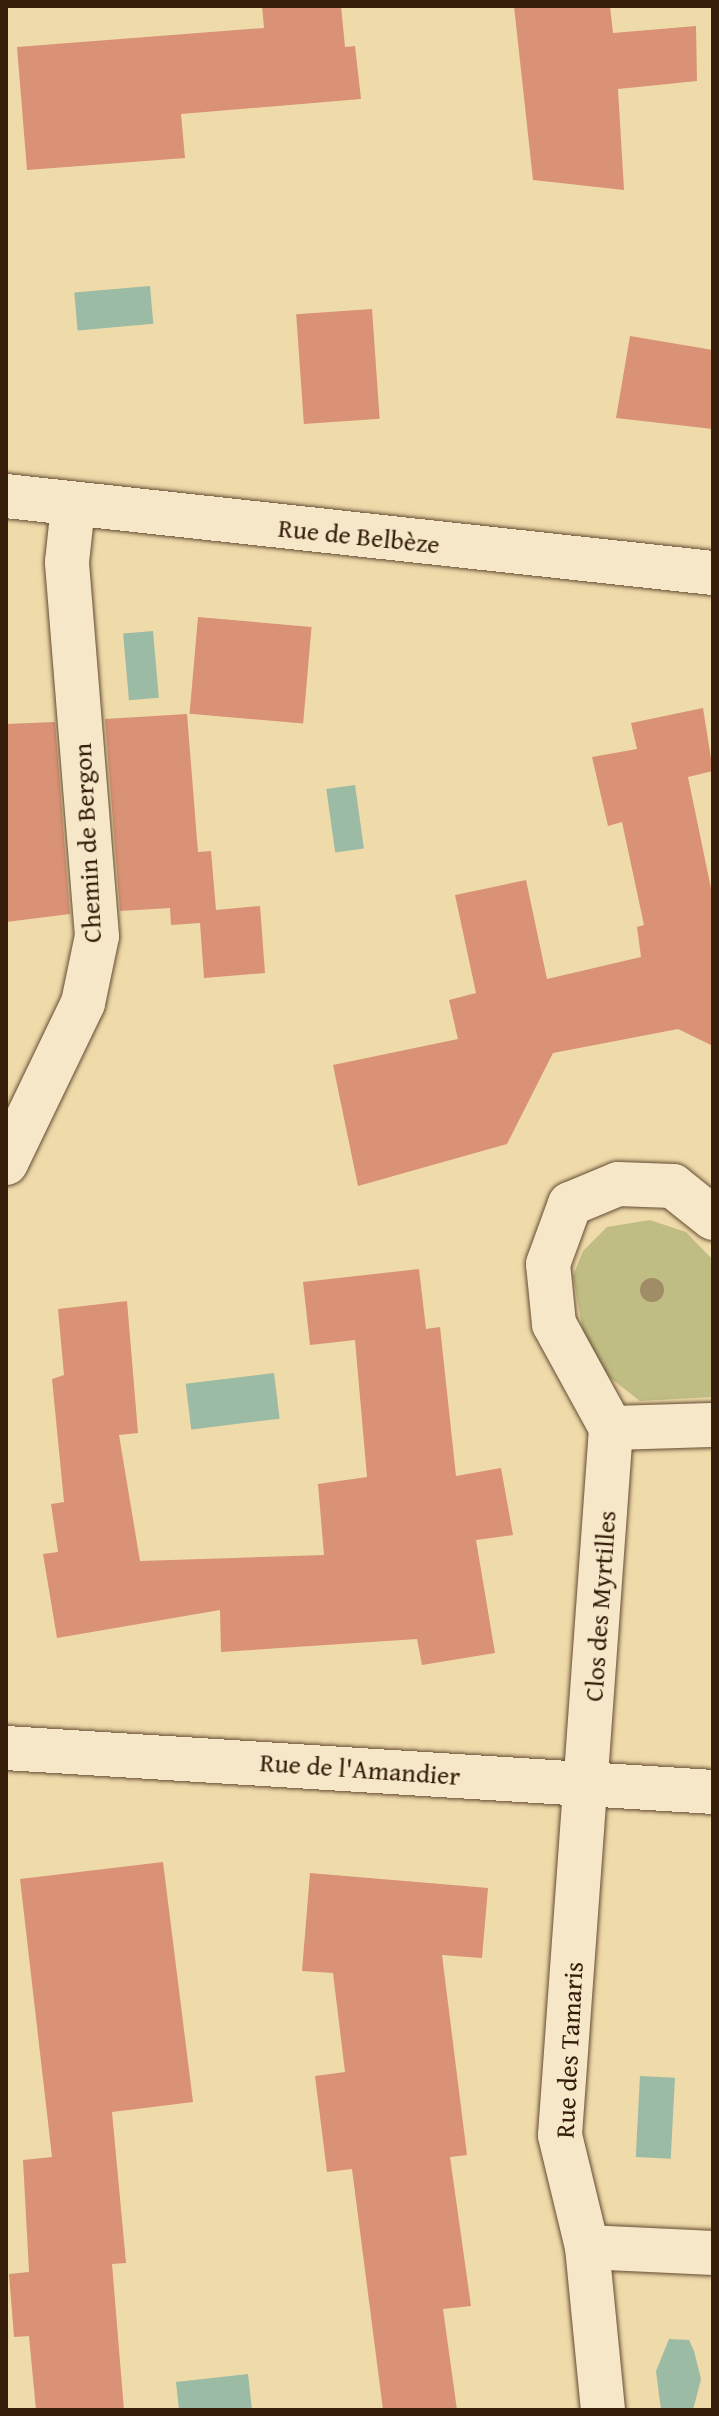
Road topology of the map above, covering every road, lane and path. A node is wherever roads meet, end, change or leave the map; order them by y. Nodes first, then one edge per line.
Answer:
1 (6, 496) edge
2 (73, 506) junction
3 (713, 573) edge
4 (6, 1163) edge
5 (713, 1218) edge
6 (713, 1425) edge
7 (611, 1428) junction
8 (6, 1748) edge
9 (586, 1783) junction
10 (713, 1792) edge
11 (587, 2247) junction
12 (713, 2253) edge
13 (603, 2410) edge

1 - 2 street, Rue de Belbèze
2 - 3 street, Rue de Belbèze
2 - 4 street, Chemin de Bergon
5 - 7 street
6 - 7 street
7 - 9 street, Clos des Myrtilles
8 - 9 street, Rue de l'Amandier
9 - 10 street, Rue de l'Amandier
9 - 11 street, Rue des Tamaris
11 - 12 street
11 - 13 street, Rue des Tamaris

